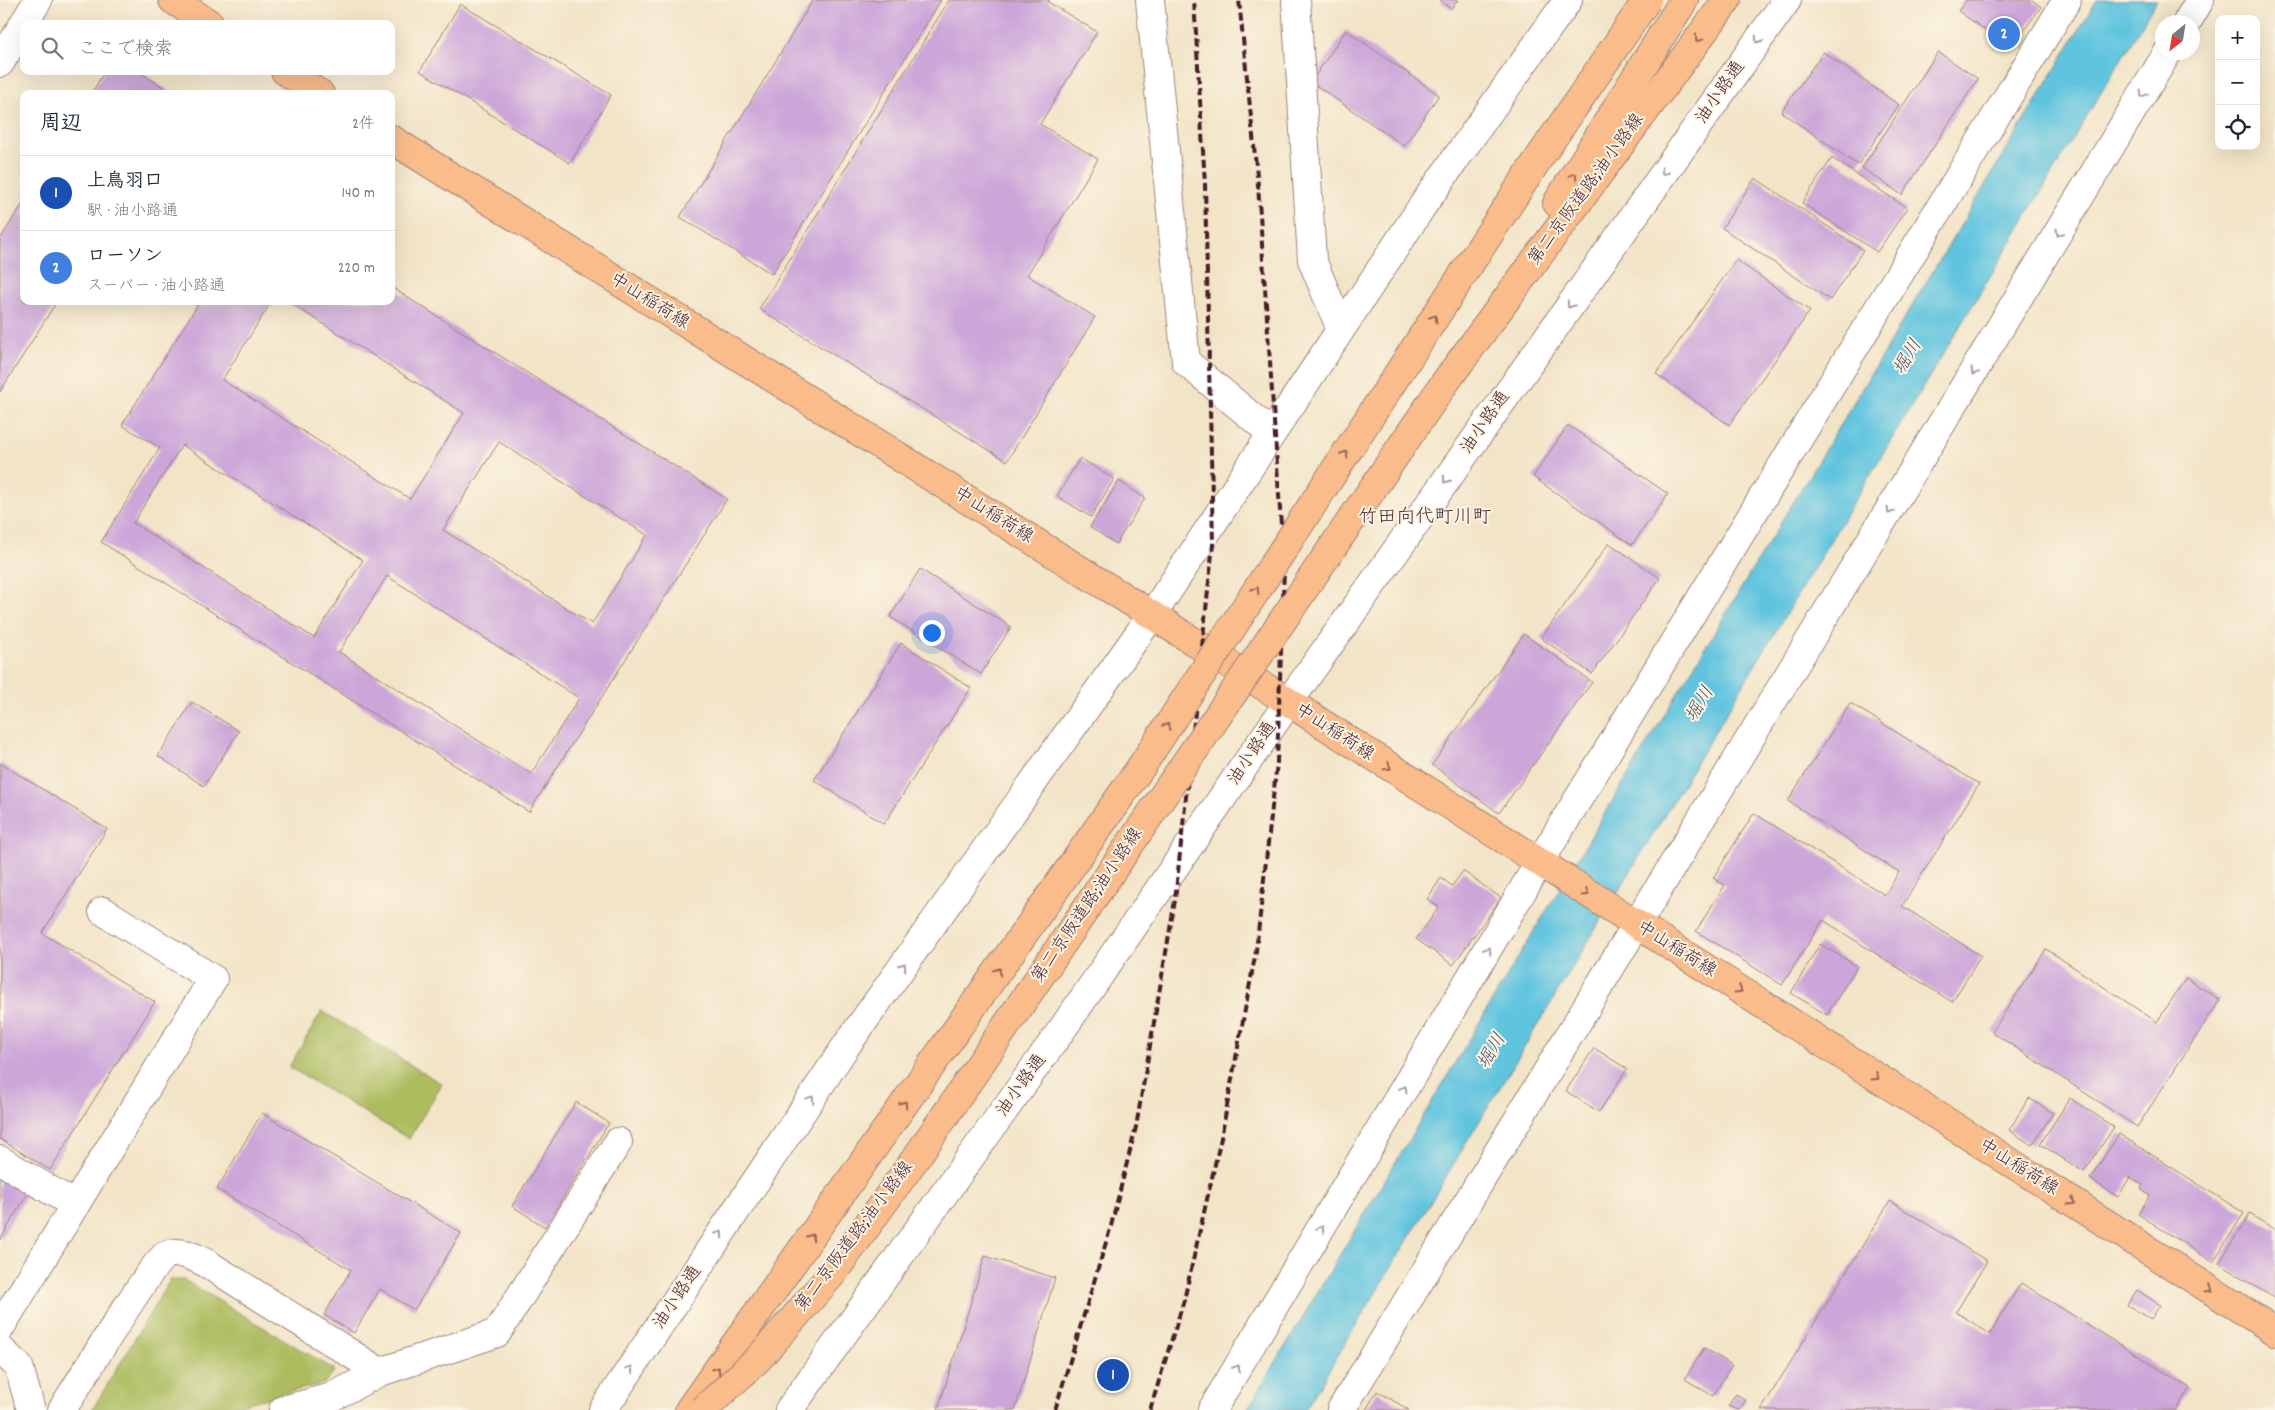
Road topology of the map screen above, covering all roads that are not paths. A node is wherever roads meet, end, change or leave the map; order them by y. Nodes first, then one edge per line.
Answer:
1 (38, 0) edge
2 (173, 0) edge
3 (1150, 0) edge
4 (1296, 0) edge
5 (1568, 0) edge
6 (1647, 0) edge
7 (1684, 0) edge
8 (1727, 0) edge
9 (1787, 0) edge
10 (2067, 0) edge
11 (2200, 0) edge
12 (2191, 15) edge
13 (26, 20) edge
14 (204, 20) edge
15 (20, 30) edge
16 (2163, 60) edge
17 (0, 63) edge
18 (291, 75) edge
19 (314, 90) edge
20 (395, 142) edge
21 (1340, 327) junction
22 (1446, 381) junction
23 (1270, 433) junction
24 (1152, 615) junction
25 (1288, 703) junction
26 (1544, 866) junction
27 (104, 911) dead end
28 (1630, 921) junction
29 (618, 1142) dead end
30 (0, 1160) edge
31 (75, 1205) junction
32 (0, 1328) edge
33 (2275, 1331) edge
34 (0, 1349) edge
35 (380, 1372) junction
36 (31, 1410) edge
37 (62, 1410) edge
38 (283, 1410) edge
39 (603, 1410) edge
40 (689, 1410) edge
41 (703, 1410) edge
42 (789, 1410) edge
43 (1212, 1410) edge
44 (1341, 1410) edge

1 - 13 street
2 - 14 main road
3 - 23 street
4 - 21 street
5 - 21 street, 油小路通
40 -> 6 main road, bridge
22 -> 7 main road, 第二京阪道路;油小路線
8 -> 22 main road, 第二京阪道路;油小路線
9 -> 25 street, 油小路通
10 - 26 street
11 - 12 street
15 - 17 street
16 -> 28 street
18 - 19 main road
20 - 24 main road, 中山稲荷線
21 - 23 street, 油小路通
22 - 41 main road, 第二京阪道路;油小路線, bridge
23 - 24 street, 油小路通
24 - 25 main road, 中山稲荷線
39 -> 24 street, 油小路通
25 -> 26 main road, 中山稲荷線
25 - 42 street, 油小路通
26 -> 28 main road, 中山稲荷線
43 -> 26 street
27 - 31 street
28 -> 33 main road, 中山稲荷線
28 - 44 street
29 - 35 street
30 - 31 street
31 - 32 street
34 - 36 street
35 - 37 street
35 - 38 street

